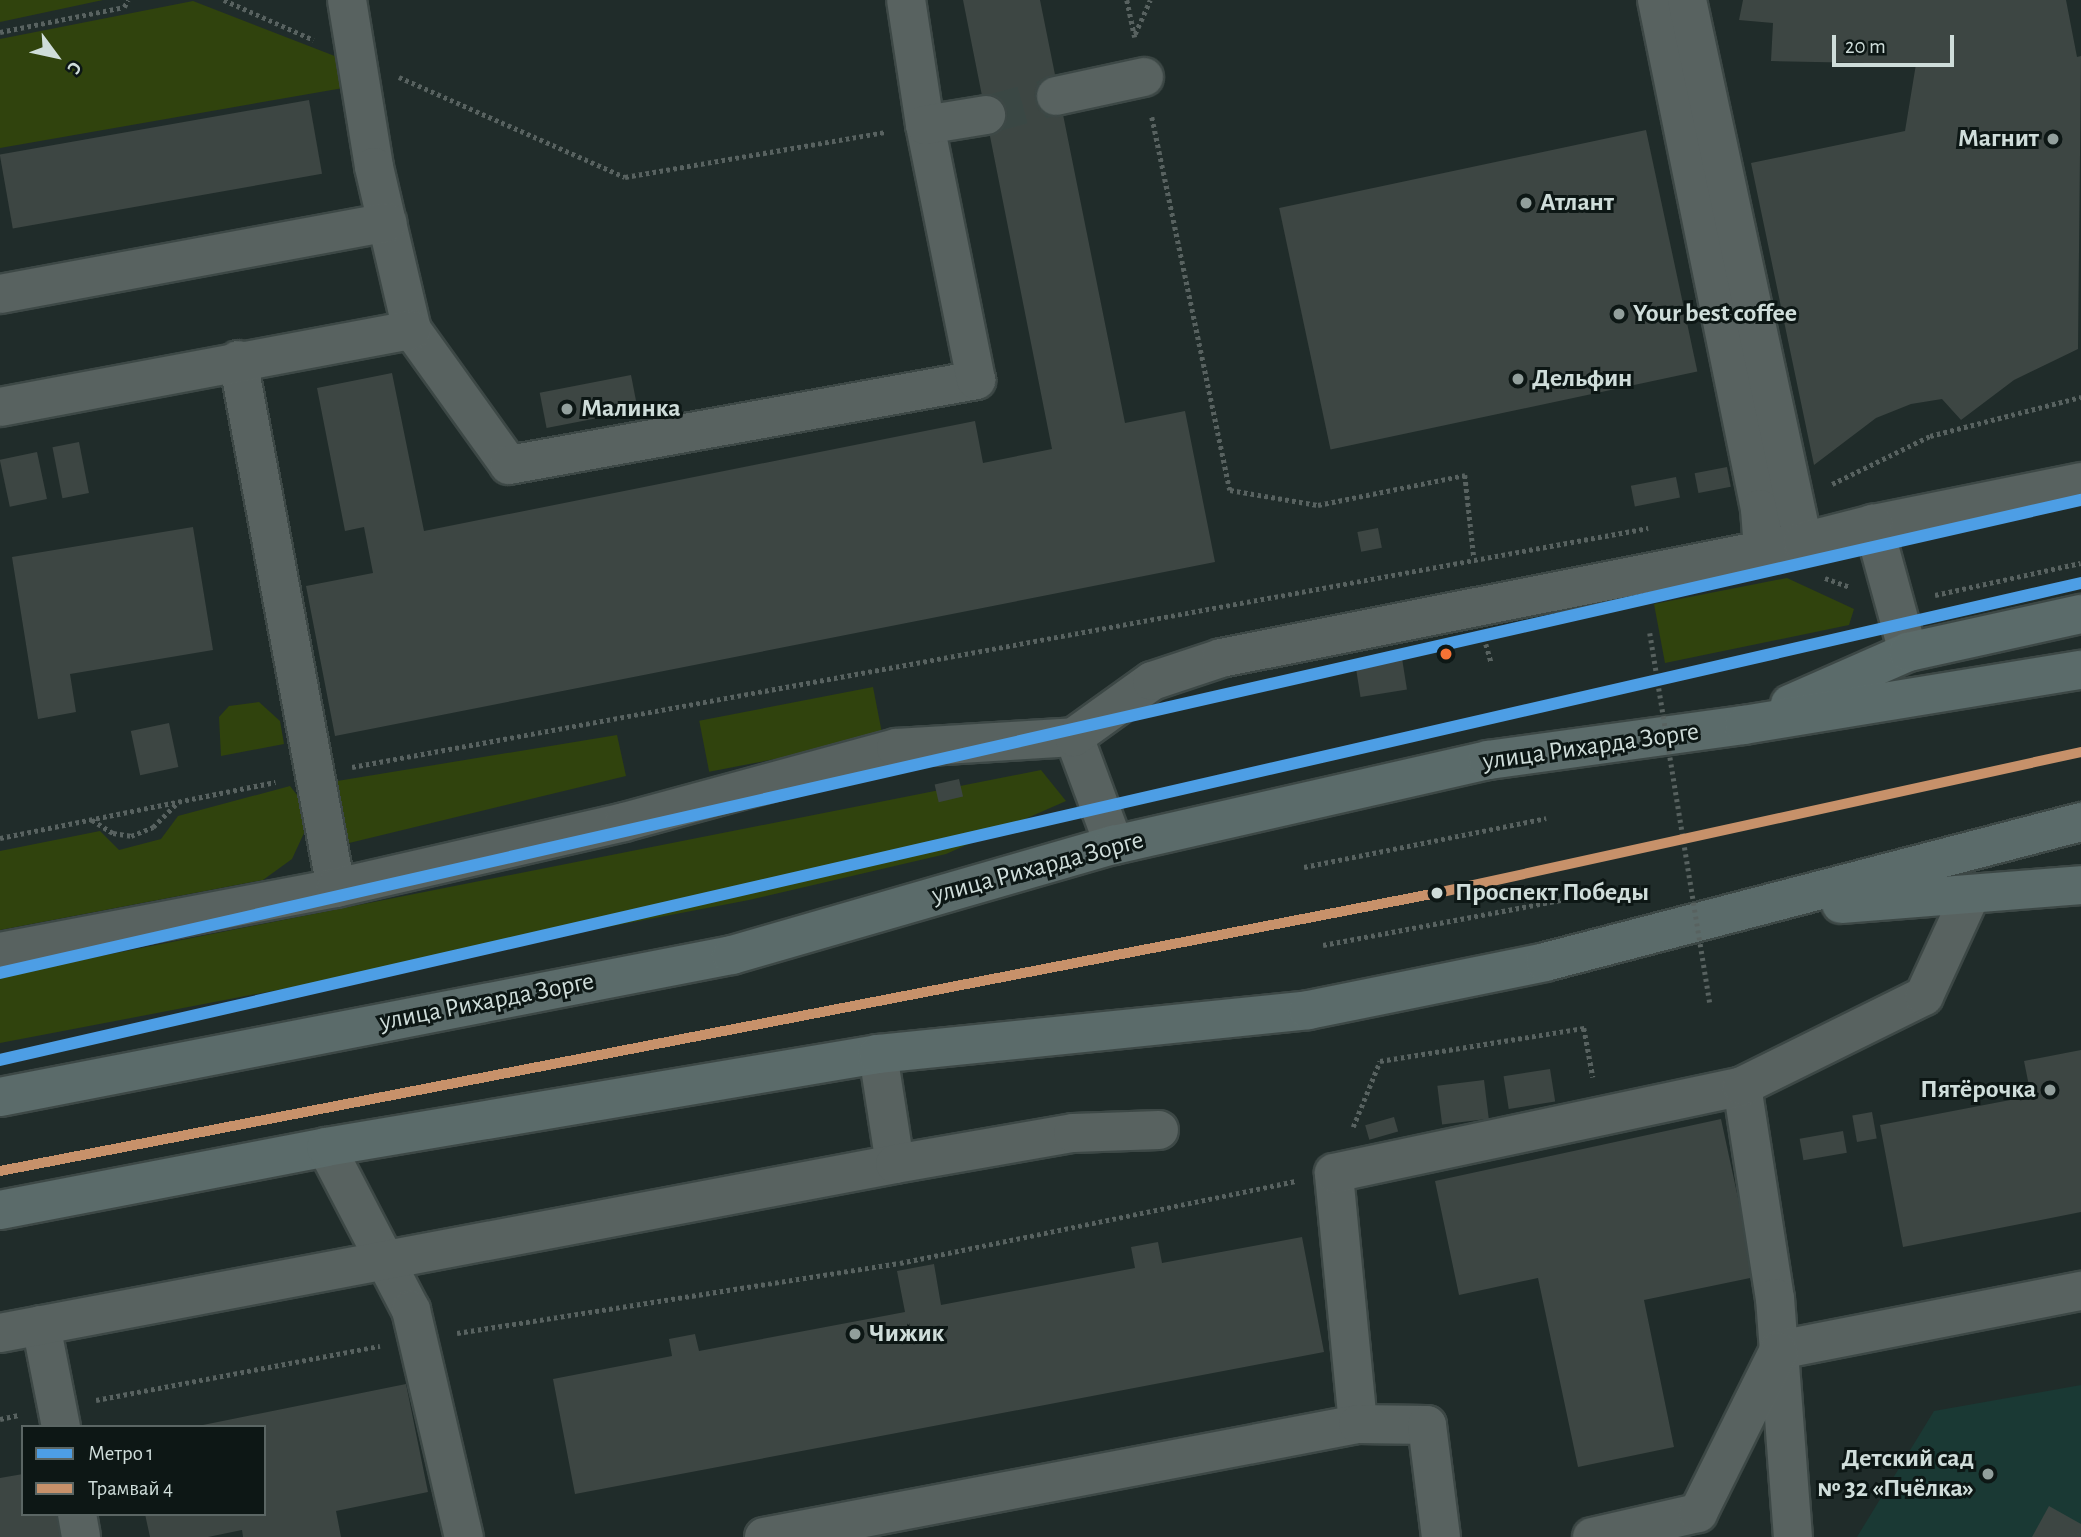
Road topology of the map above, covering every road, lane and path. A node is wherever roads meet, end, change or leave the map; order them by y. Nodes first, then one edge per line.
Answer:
1 (128, 0) edge
2 (224, 0) edge
3 (347, 0) edge
4 (906, 0) edge
5 (1127, 0) edge
6 (1150, 0) edge
7 (1657, 0) edge
8 (1687, 0) edge
9 (0, 32) edge
10 (1135, 34) junction
11 (358, 59) junction
12 (1144, 77) junction
13 (1056, 96) tunnel mouth
14 (986, 115) tunnel mouth
15 (925, 125) junction
16 (387, 222) junction
17 (0, 294) edge
18 (412, 330) junction
19 (238, 360) junction
20 (2081, 397) edge
21 (0, 407) edge
22 (2081, 482) edge
23 (1794, 503) junction
24 (1873, 524) junction
25 (1651, 528) dead end
26 (1763, 550) junction
27 (1474, 558) junction
28 (1810, 558) junction
29 (2081, 563) edge
30 (1892, 604) junction
31 (2081, 614) edge
32 (1650, 632) dead end
33 (1908, 652) junction
34 (2081, 670) edge
35 (1744, 725) junction
36 (1074, 737) junction
37 (315, 774) junction
38 (178, 802) junction
39 (1546, 818) dead end
40 (91, 819) junction
41 (2081, 822) edge
42 (0, 838) edge
43 (1115, 845) junction
44 (1304, 867) dead end
45 (2081, 885) edge
46 (337, 888) junction
47 (1970, 895) junction
48 (1562, 900) dead end
49 (1755, 909) junction
50 (1323, 944) dead end
51 (0, 952) edge
52 (1710, 1003) dead end
53 (878, 1054) junction
54 (1742, 1086) junction
55 (0, 1097) edge
56 (1601, 1116) junction
57 (1159, 1130) dead end
58 (326, 1147) junction
59 (895, 1164) junction
60 (1334, 1173) junction
61 (0, 1210) edge
62 (384, 1258) junction
63 (2081, 1291) edge
64 (41, 1325) junction
65 (0, 1333) edge
66 (418, 1339) junction
67 (1779, 1350) junction
68 (59, 1417) edge
69 (0, 1419) edge
70 (1358, 1424) junction
71 (77, 1516) edge
72 (81, 1537) edge
73 (464, 1537) edge
74 (764, 1537) edge
75 (1441, 1537) edge
76 (1592, 1537) edge
77 (1793, 1537) edge

1 - 9 path
2 - 11 path
3 - 11 lane
4 - 15 lane
5 - 10 path
6 - 10 path
7 - 26 lane
8 - 23 lane
10 - 12 path
11 - 15 path
11 - 16 lane
12 - 13 lane
12 - 27 path
14 - 15 lane
15 - 18 lane
16 - 17 lane
16 - 18 lane
18 - 19 lane
19 - 21 lane
19 - 37 lane
20 - 23 path
22 - 24 lane
23 - 28 lane
24 - 28 lane
24 - 30 lane
25 - 27 path
26 - 28 lane
26 - 36 lane
27 - 37 path
28 - 30 path
29 - 30 path
30 - 33 lane
31 - 33 main road
32 - 52 path, bridge
33 - 35 main road
34 - 35 main road, улица Рихарда Зорге
35 - 43 main road, улица Рихарда Зорге
36 - 43 lane
36 - 46 lane
37 - 38 path
37 - 46 lane
38 - 40 path
38 - 40 path
39 - 44 path
40 - 42 path
41 - 49 main road
43 - 55 main road, улица Рихарда Зорге
45 - 47 main road
46 - 51 lane
47 - 49 main road
47 - 54 lane
48 - 50 path
49 - 53 main road
53 - 58 main road
53 - 59 lane
54 - 56 lane
54 - 67 lane
56 - 60 lane
56 - 60 path
57 - 59 lane
58 - 61 main road
58 - 62 lane
59 - 62 lane
60 - 66 path
60 - 70 lane
62 - 64 lane
62 - 66 lane
63 - 67 lane
64 - 65 lane
64 - 68 lane
66 - 68 path
66 - 73 lane
67 - 76 lane
67 - 77 lane
68 - 69 path
70 - 74 lane
70 - 75 lane
71 - 72 lane

